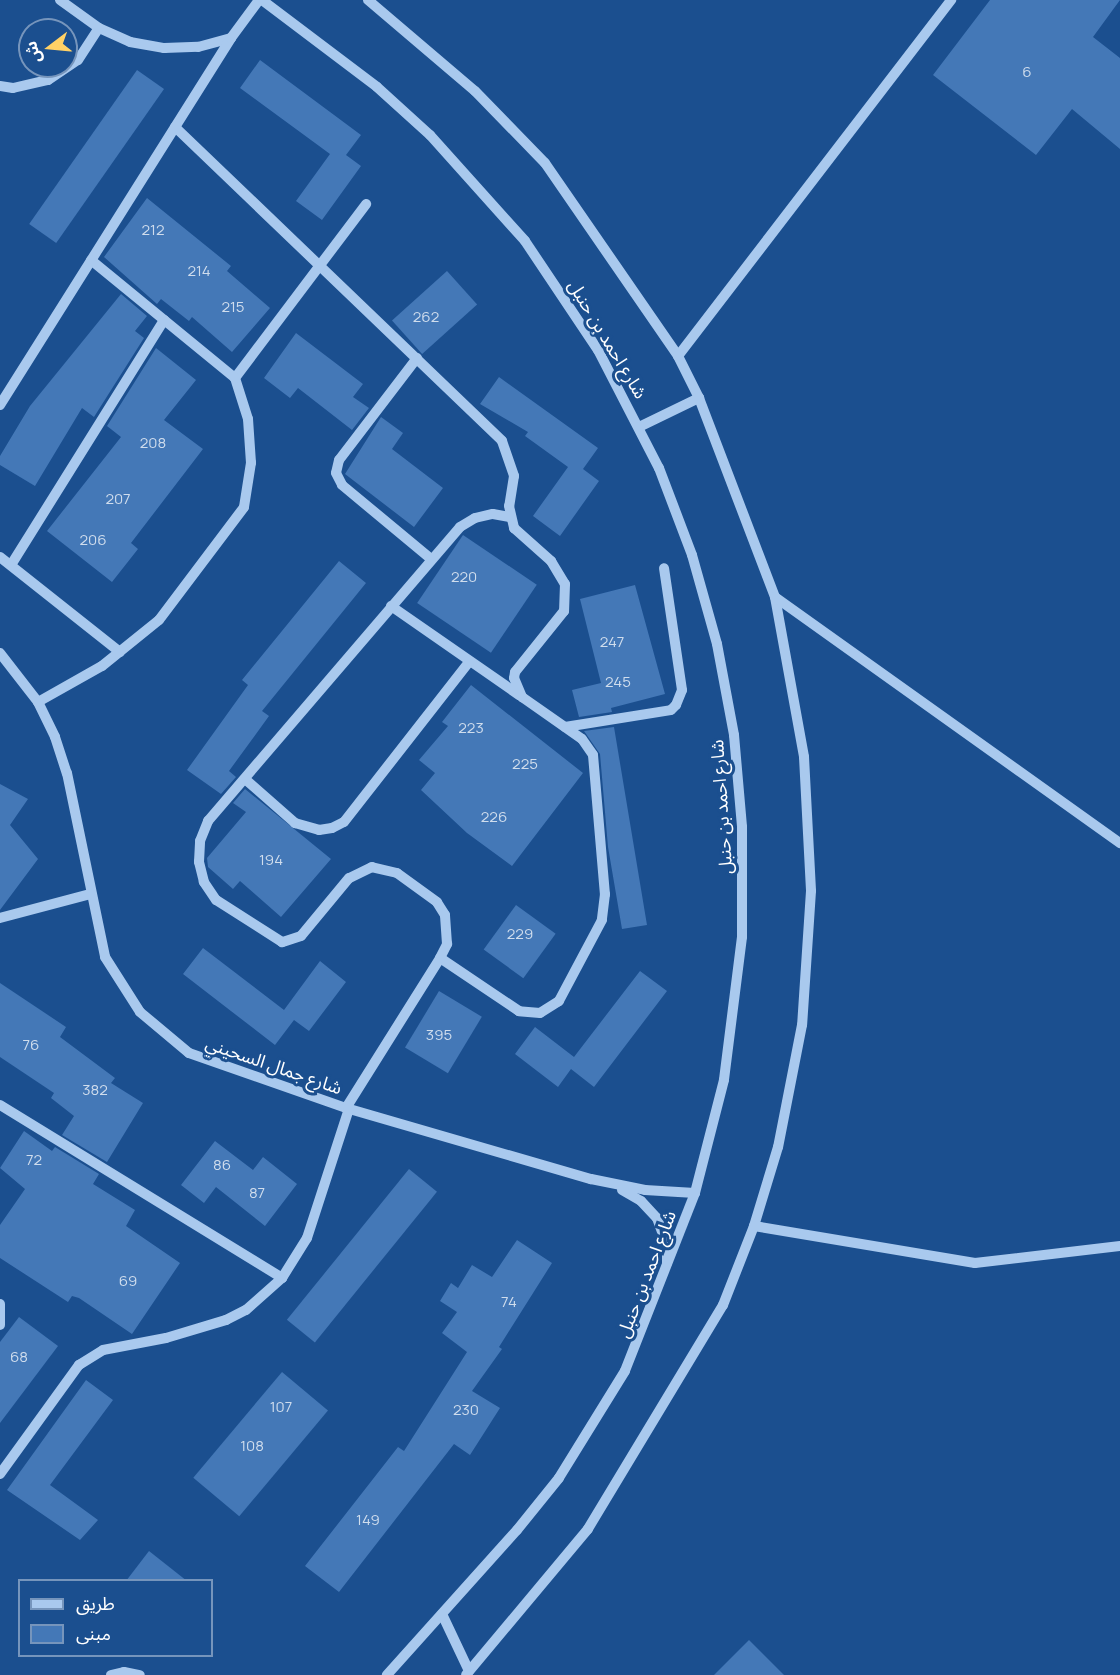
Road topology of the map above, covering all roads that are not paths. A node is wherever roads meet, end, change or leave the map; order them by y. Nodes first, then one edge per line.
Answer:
1 (60, 0) edge
2 (260, 0) edge
3 (368, 0) edge
4 (951, 0) edge
5 (99, 28) junction
6 (231, 38) junction
7 (0, 86) edge
8 (175, 127) junction
9 (366, 204) dead end
10 (91, 260) junction
11 (319, 266) junction
12 (164, 320) junction
13 (678, 356) junction
14 (417, 358) junction
15 (235, 378) junction
16 (699, 398) junction
17 (0, 405) edge
18 (639, 427) junction
19 (510, 517) junction
20 (0, 557) edge
21 (431, 559) junction
22 (11, 565) junction
23 (664, 568) dead end
24 (776, 597) junction
25 (391, 606) junction
26 (120, 652) junction
27 (0, 653) edge
28 (470, 661) junction
29 (522, 697) junction
30 (38, 702) junction
31 (565, 727) junction
32 (245, 779) junction
33 (1120, 843) edge
34 (90, 894) junction
35 (0, 918) edge
36 (440, 958) junction
37 (0, 1105) edge
38 (348, 1108) junction
39 (614, 1185) junction
40 (695, 1193) junction
41 (754, 1226) junction
42 (1120, 1246) edge
43 (665, 1275) junction
44 (282, 1278) junction
45 (0, 1304) edge
46 (0, 1325) edge
47 (0, 1474) edge
48 (442, 1614) junction
49 (467, 1673) edge
50 (111, 1675) edge
51 (140, 1675) edge
52 (387, 1675) edge

1 - 5 street
2 - 6 street
2 - 18 street, شارع احمد بن حنبل
3 - 13 street
4 - 13 street
5 - 6 street
5 - 7 street
6 - 8 street
8 - 10 street
8 - 11 street
9 - 11 street
10 - 12 street
10 - 17 street
11 - 14 street
11 - 15 street
12 - 15 street
12 - 22 street
13 - 16 street
14 - 19 street
14 - 21 street
15 - 26 street
16 - 18 street
16 - 24 street
18 - 40 street, شارع احمد بن حنبل
19 - 21 street
19 - 29 street
20 - 22 street
21 - 25 street
22 - 26 street
23 - 31 street
24 - 33 street
24 - 41 street
25 - 28 street
25 - 32 street
26 - 30 street
27 - 30 street, شارع جمال السحيني
28 - 29 street
28 - 32 street
29 - 31 street
30 - 34 street, شارع جمال السحيني
31 - 36 street
32 - 36 street
34 - 35 street
34 - 38 street, شارع جمال السحيني
36 - 38 street
37 - 44 street
38 - 39 street, شارع جمال السحيني
38 - 44 street
39 - 40 street
39 - 43 street
40 - 43 street, شارع احمد بن حنبل
41 - 42 street
41 - 49 street
43 - 48 street, شارع احمد بن حنبل
44 - 47 street
45 - 46 street
48 - 49 street
48 - 52 street, شارع احمد بن حنبل
50 - 51 street

